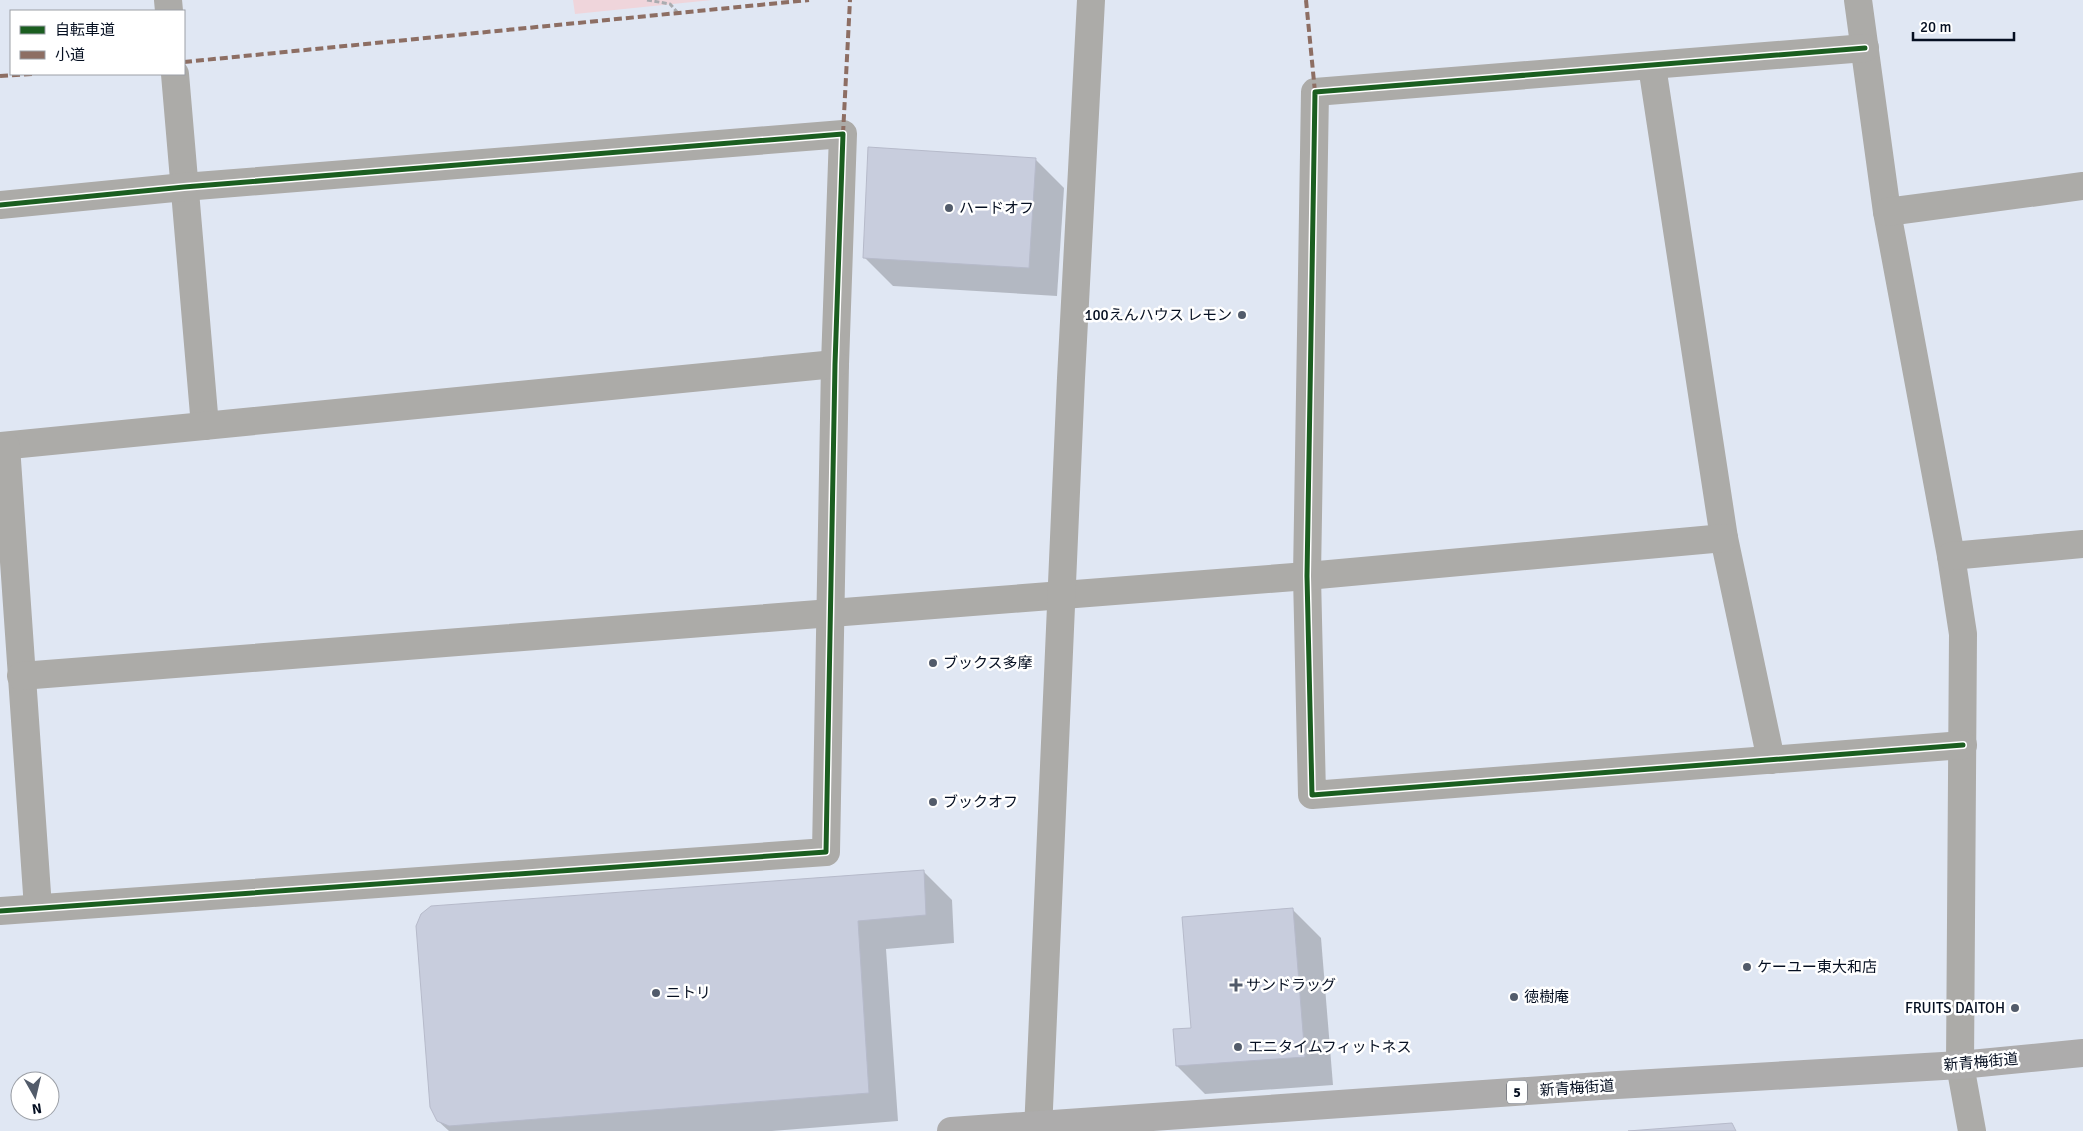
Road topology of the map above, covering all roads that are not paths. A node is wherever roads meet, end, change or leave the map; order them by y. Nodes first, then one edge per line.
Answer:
1 (1091, 0) edge
2 (1858, 0) edge
3 (1865, 48) junction
4 (1652, 66) junction
5 (175, 75) edge
6 (2083, 186) edge
7 (184, 187) junction
8 (0, 205) edge
9 (1887, 212) junction
10 (835, 364) junction
11 (205, 426) junction
12 (3, 446) edge
13 (1724, 538) junction
14 (2083, 544) edge
15 (1951, 556) junction
16 (1307, 576) junction
17 (1061, 595) junction
18 (831, 613) junction
19 (21, 676) junction
20 (1963, 745) junction
21 (1771, 760) junction
22 (38, 908) junction
23 (0, 911) edge
24 (2083, 1053) edge
25 (1960, 1064) junction
26 (1038, 1128) edge
27 (950, 1131) edge
28 (1972, 1131) edge

1 - 17 street
2 - 3 street
3 - 4 street
3 - 9 street
4 - 13 street
4 - 16 street
5 - 7 street
6 - 9 street
7 - 8 street
7 - 10 street
7 - 11 street
9 - 15 street
10 - 11 street
10 - 18 street
11 - 12 street
12 - 19 street
13 - 16 street
13 - 21 street
14 - 15 street
15 - 20 street
16 - 17 street
16 - 21 street
17 - 18 street
17 - 26 street
18 - 19 street
18 - 22 street
19 - 22 street
20 - 21 street
20 - 25 street
22 - 23 street
24 - 25 main road, 新青梅街道 / 5
25 - 26 main road, 新青梅街道 / 5
25 - 28 street
26 - 27 main road, 新青梅街道 / 5

